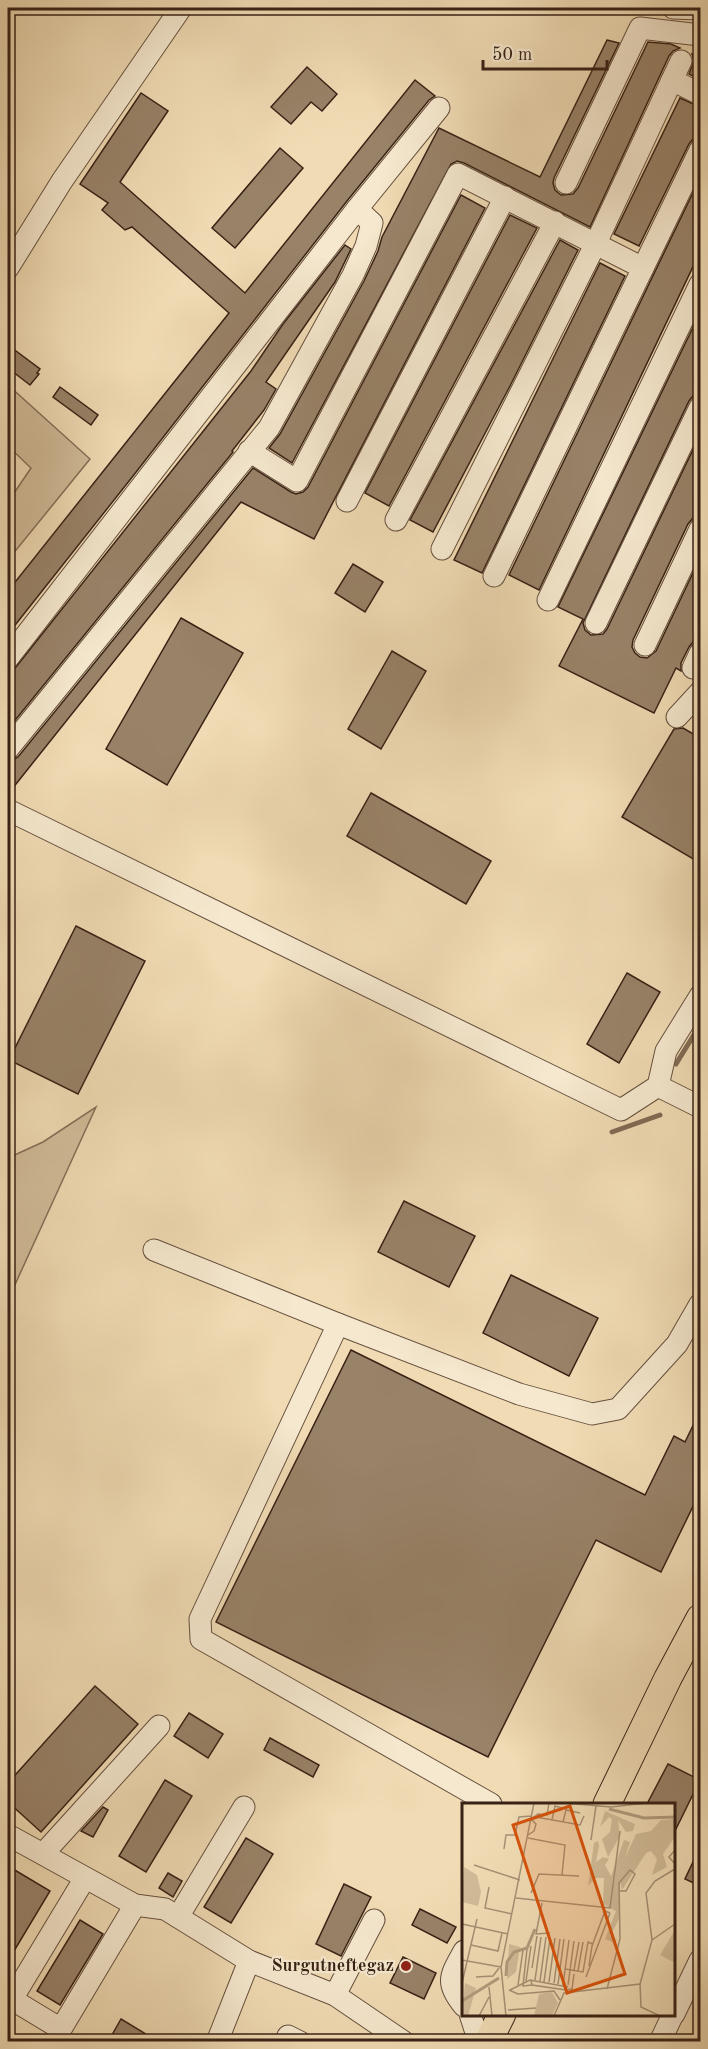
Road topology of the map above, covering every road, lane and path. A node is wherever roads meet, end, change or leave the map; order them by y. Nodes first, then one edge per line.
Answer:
1 (181, 8) edge
2 (673, 8) edge
3 (700, 9) edge
4 (700, 35) edge
5 (700, 94) edge
6 (439, 108) dead end
7 (700, 150) edge
8 (566, 183) dead end
9 (505, 197) junction
10 (357, 209) junction
11 (555, 222) junction
12 (596, 243) junction
13 (8, 268) edge
14 (643, 268) junction
15 (699, 293) edge
16 (700, 407) edge
17 (249, 451) junction
18 (347, 501) dead end
19 (396, 520) dead end
20 (700, 529) edge
21 (442, 549) dead end
22 (494, 576) dead end
23 (548, 600) dead end
24 (596, 623) dead end
25 (645, 645) dead end
26 (8, 658) edge
27 (700, 692) edge
28 (677, 717) dead end
29 (8, 749) edge
30 (8, 810) edge
31 (700, 996) edge
32 (658, 1086) junction
33 (700, 1107) edge
34 (154, 1250) dead end
35 (700, 1304) edge
36 (338, 1324) junction
37 (700, 1618) edge
38 (159, 1726) dead end
39 (489, 1803) edge
40 (608, 1803) edge
41 (244, 1807) dead end
42 (10, 1841) edge
43 (43, 1854) junction
44 (85, 1878) junction
45 (135, 1905) junction
46 (178, 1917) junction
47 (374, 1920) dead end
48 (462, 1955) edge
49 (700, 1960) edge
50 (249, 1961) junction
51 (335, 1995) junction
52 (10, 1998) edge
53 (462, 2004) edge
54 (675, 2010) edge
55 (471, 2016) edge
56 (501, 2016) edge
57 (672, 2016) edge
58 (217, 2042) edge
59 (285, 2042) edge
60 (300, 2042) edge
61 (404, 2042) edge
62 (479, 2042) edge
63 (488, 2042) edge
64 (660, 2042) edge

1 - 13 street
2 - 3 street
4 - 8 street
5 - 12 street
6 - 10 street
7 - 14 street
9 - 11 street
9 - 17 street
9 - 18 street
10 - 17 street
10 - 26 street
11 - 12 street
11 - 19 street
12 - 14 street
12 - 21 street
14 - 22 street
15 - 23 street
16 - 24 street
17 - 29 street
20 - 25 street
27 - 28 street
30 - 32 street
31 - 32 street
32 - 33 street
34 - 36 street
35 - 36 street
36 - 39 street
37 - 40 main road
38 - 43 street
41 - 46 street
42 - 43 street
43 - 44 street
44 - 45 street
44 - 52 street
45 - 46 street
45 - 52 street
46 - 50 street
47 - 51 street
48 - 53 street
49 - 54 street
50 - 51 street
50 - 58 street
51 - 61 street
55 - 62 street
56 - 63 main road
57 - 64 street
59 - 60 street

